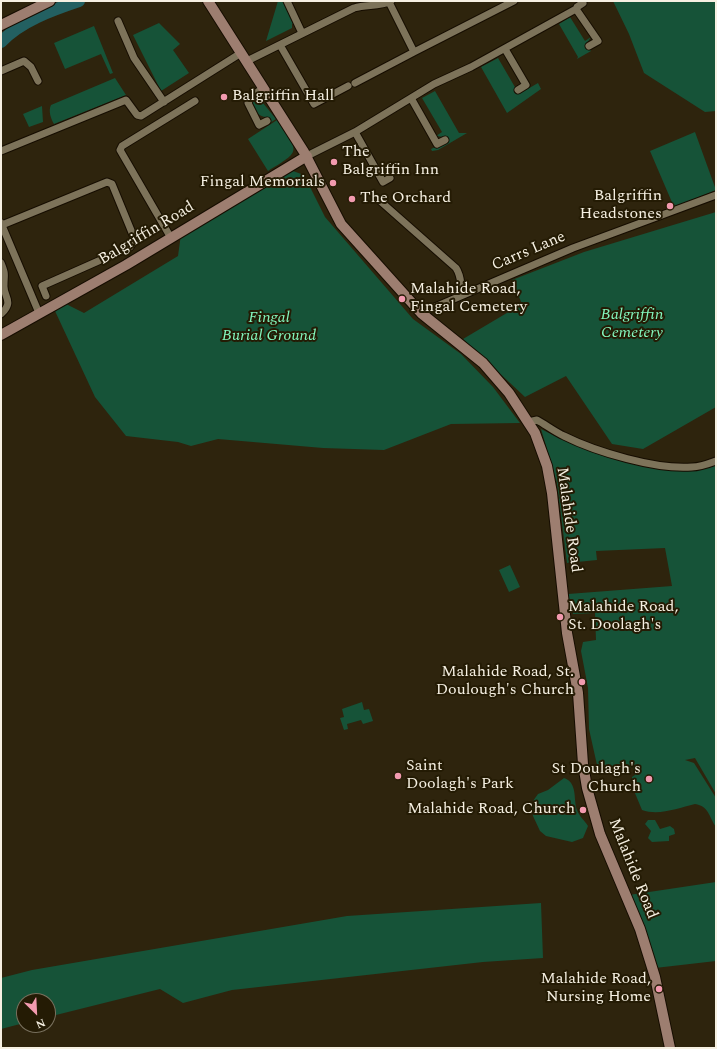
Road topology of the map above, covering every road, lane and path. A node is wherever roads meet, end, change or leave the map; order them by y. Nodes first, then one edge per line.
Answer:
1 (33, 1) edge
2 (50, 1) edge
3 (208, 1) edge
4 (287, 1) edge
5 (514, 1) edge
6 (390, 2) edge
7 (363, 3) edge
8 (583, 3) dead end
9 (576, 9) junction
10 (1, 17) edge
11 (118, 22) dead end
12 (1, 25) edge
13 (302, 33) junction
14 (280, 45) junction
15 (589, 46) dead end
16 (505, 49) junction
17 (414, 52) junction
18 (244, 57) junction
19 (1, 71) edge
20 (38, 81) dead end
21 (354, 83) dead end
22 (348, 86) dead end
23 (264, 88) junction
24 (518, 90) dead end
25 (412, 98) junction
26 (195, 101) dead end
27 (164, 102) junction
28 (267, 121) dead end
29 (355, 132) junction
30 (445, 140) dead end
31 (1, 150) edge
32 (306, 156) junction
33 (390, 178) dead end
34 (716, 195) edge
35 (379, 200) dead end
36 (1, 224) edge
37 (171, 238) junction
38 (1, 263) edge
39 (463, 295) junction
40 (46, 296) dead end
41 (39, 313) junction
42 (421, 313) junction
43 (1, 314) edge
44 (1, 335) edge
45 (528, 422) junction
46 (716, 461) edge
47 (670, 1048) edge

1 - 10 main road
2 - 12 main road
3 - 18 main road, Malahide Road
4 - 13 street
5 - 17 street
6 - 7 street
6 - 17 street
7 - 13 street
8 - 9 street
9 - 15 street
9 - 16 street
11 - 27 street
13 - 14 street
14 - 18 street
14 - 22 street
16 - 24 street
16 - 25 street
17 - 21 street
18 - 23 main road, Malahide Road
18 - 27 street
19 - 20 street
23 - 28 street
23 - 32 main road, Malahide Road
25 - 29 street
25 - 30 street
26 - 37 street
27 - 31 street
29 - 32 street
29 - 33 street
32 - 37 main road, Balgriffin Road
32 - 42 main road, Malahide Road
34 - 39 street, Carrs Lane
35 - 39 street
36 - 40 street
36 - 41 street
37 - 41 main road, Balgriffin Road
38 - 43 street
39 - 42 street, Carrs Lane
41 - 44 main road, Balgriffin Road
42 - 45 main road, Malahide Road
45 - 46 street
45 - 47 main road, Malahide Road

